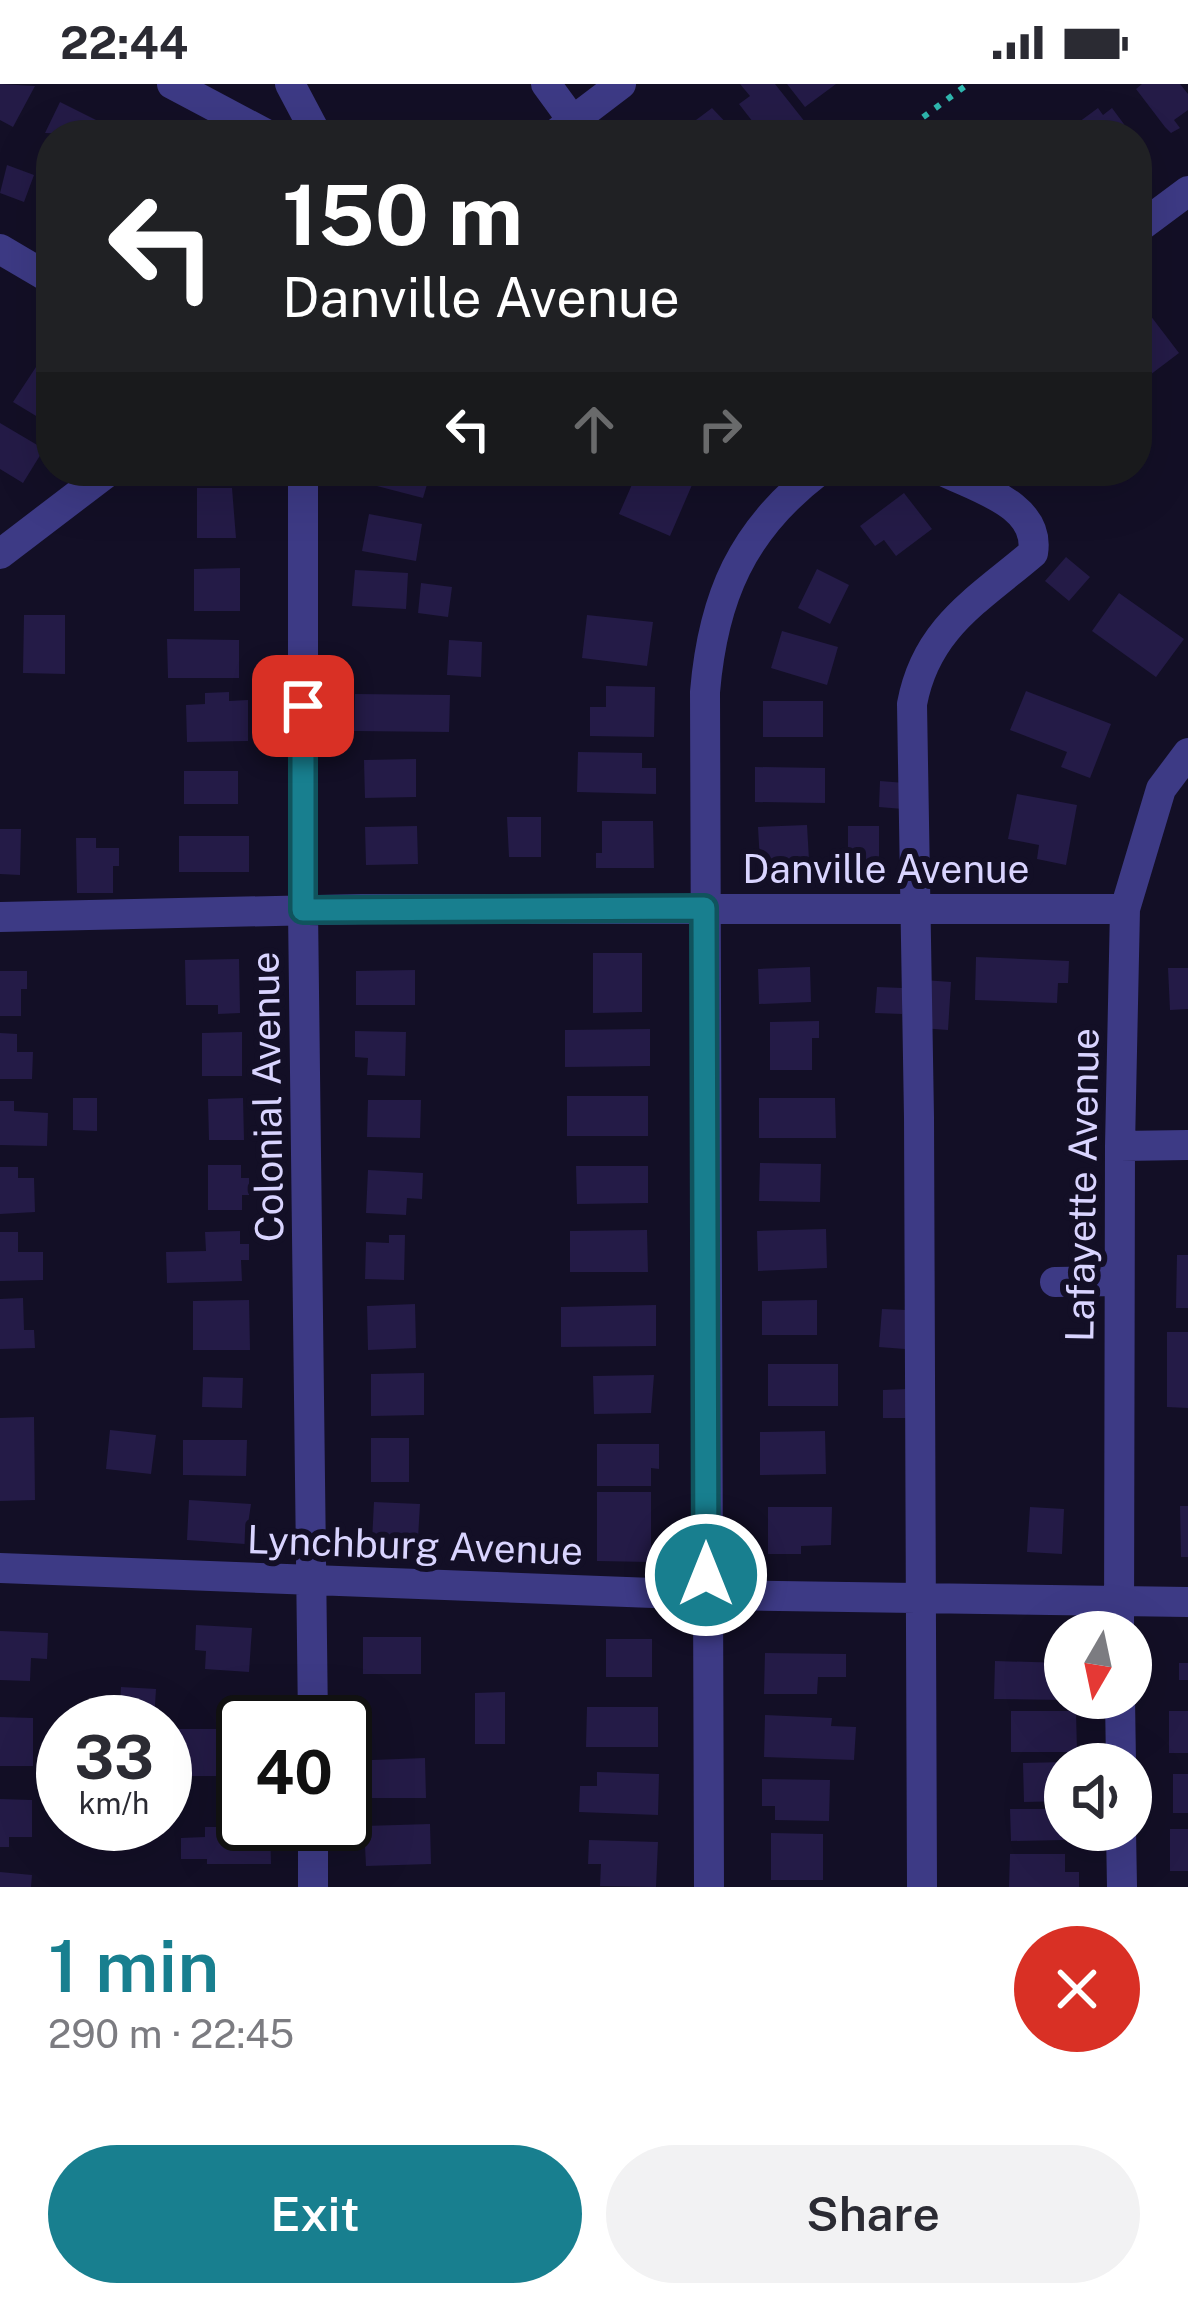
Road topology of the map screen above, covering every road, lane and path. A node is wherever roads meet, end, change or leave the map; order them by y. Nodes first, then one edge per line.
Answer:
1 (172, 84) edge
2 (290, 84) edge
3 (546, 84) edge
4 (621, 84) edge
5 (968, 84) edge
6 (240, 120) edge
7 (309, 120) edge
8 (560, 120) edge
9 (574, 120) edge
10 (919, 120) edge
11 (1188, 190) edge
12 (1152, 218) edge
13 (0, 249) edge
14 (36, 270) edge
15 (88, 486) edge
16 (303, 486) edge
17 (803, 486) edge
18 (973, 486) edge
19 (5, 544) edge
20 (1188, 753) edge
21 (916, 907) junction
22 (704, 908) junction
23 (1125, 909) junction
24 (303, 910) junction
25 (0, 917) edge
26 (1188, 1145) edge
27 (1120, 1146) junction
28 (1120, 1281) junction
29 (1055, 1282) dead end
30 (0, 1568) edge
31 (313, 1581) junction
32 (706, 1595) junction
33 (921, 1600) junction
34 (1188, 1603) edge
35 (1049, 1611) edge
36 (1119, 1611) edge
37 (1149, 1611) edge
38 (313, 1695) edge
39 (313, 1851) edge
40 (1121, 1851) edge
41 (313, 1887) edge
42 (709, 1887) edge
43 (922, 1887) edge
44 (1122, 1887) edge

1 - 6 street
2 - 7 street
3 - 8 street
4 - 9 street
5 - 10 path
11 - 12 street
13 - 14 street
15 - 19 street
16 - 24 street, Colonial Avenue
17 - 22 street
18 - 21 street
20 - 23 street, Lafayette Avenue
21 - 22 street, Danville Avenue
21 - 23 street, Danville Avenue
21 - 33 street
22 - 24 street, Danville Avenue
22 - 32 street
23 - 27 street, Lafayette Avenue
24 - 25 street, Danville Avenue
24 - 31 street, Colonial Avenue
26 - 27 street
27 - 28 street, Lafayette Avenue
28 - 29 street
28 - 36 street, Lafayette Avenue
30 - 31 street, Lynchburg Avenue
31 - 32 street, Lynchburg Avenue
31 - 38 street, Colonial Avenue
32 - 33 street, Lynchburg Avenue
32 - 42 street
33 - 35 street, Lynchburg Avenue
33 - 43 street
34 - 37 street, Lynchburg Avenue
39 - 41 street
40 - 44 street

